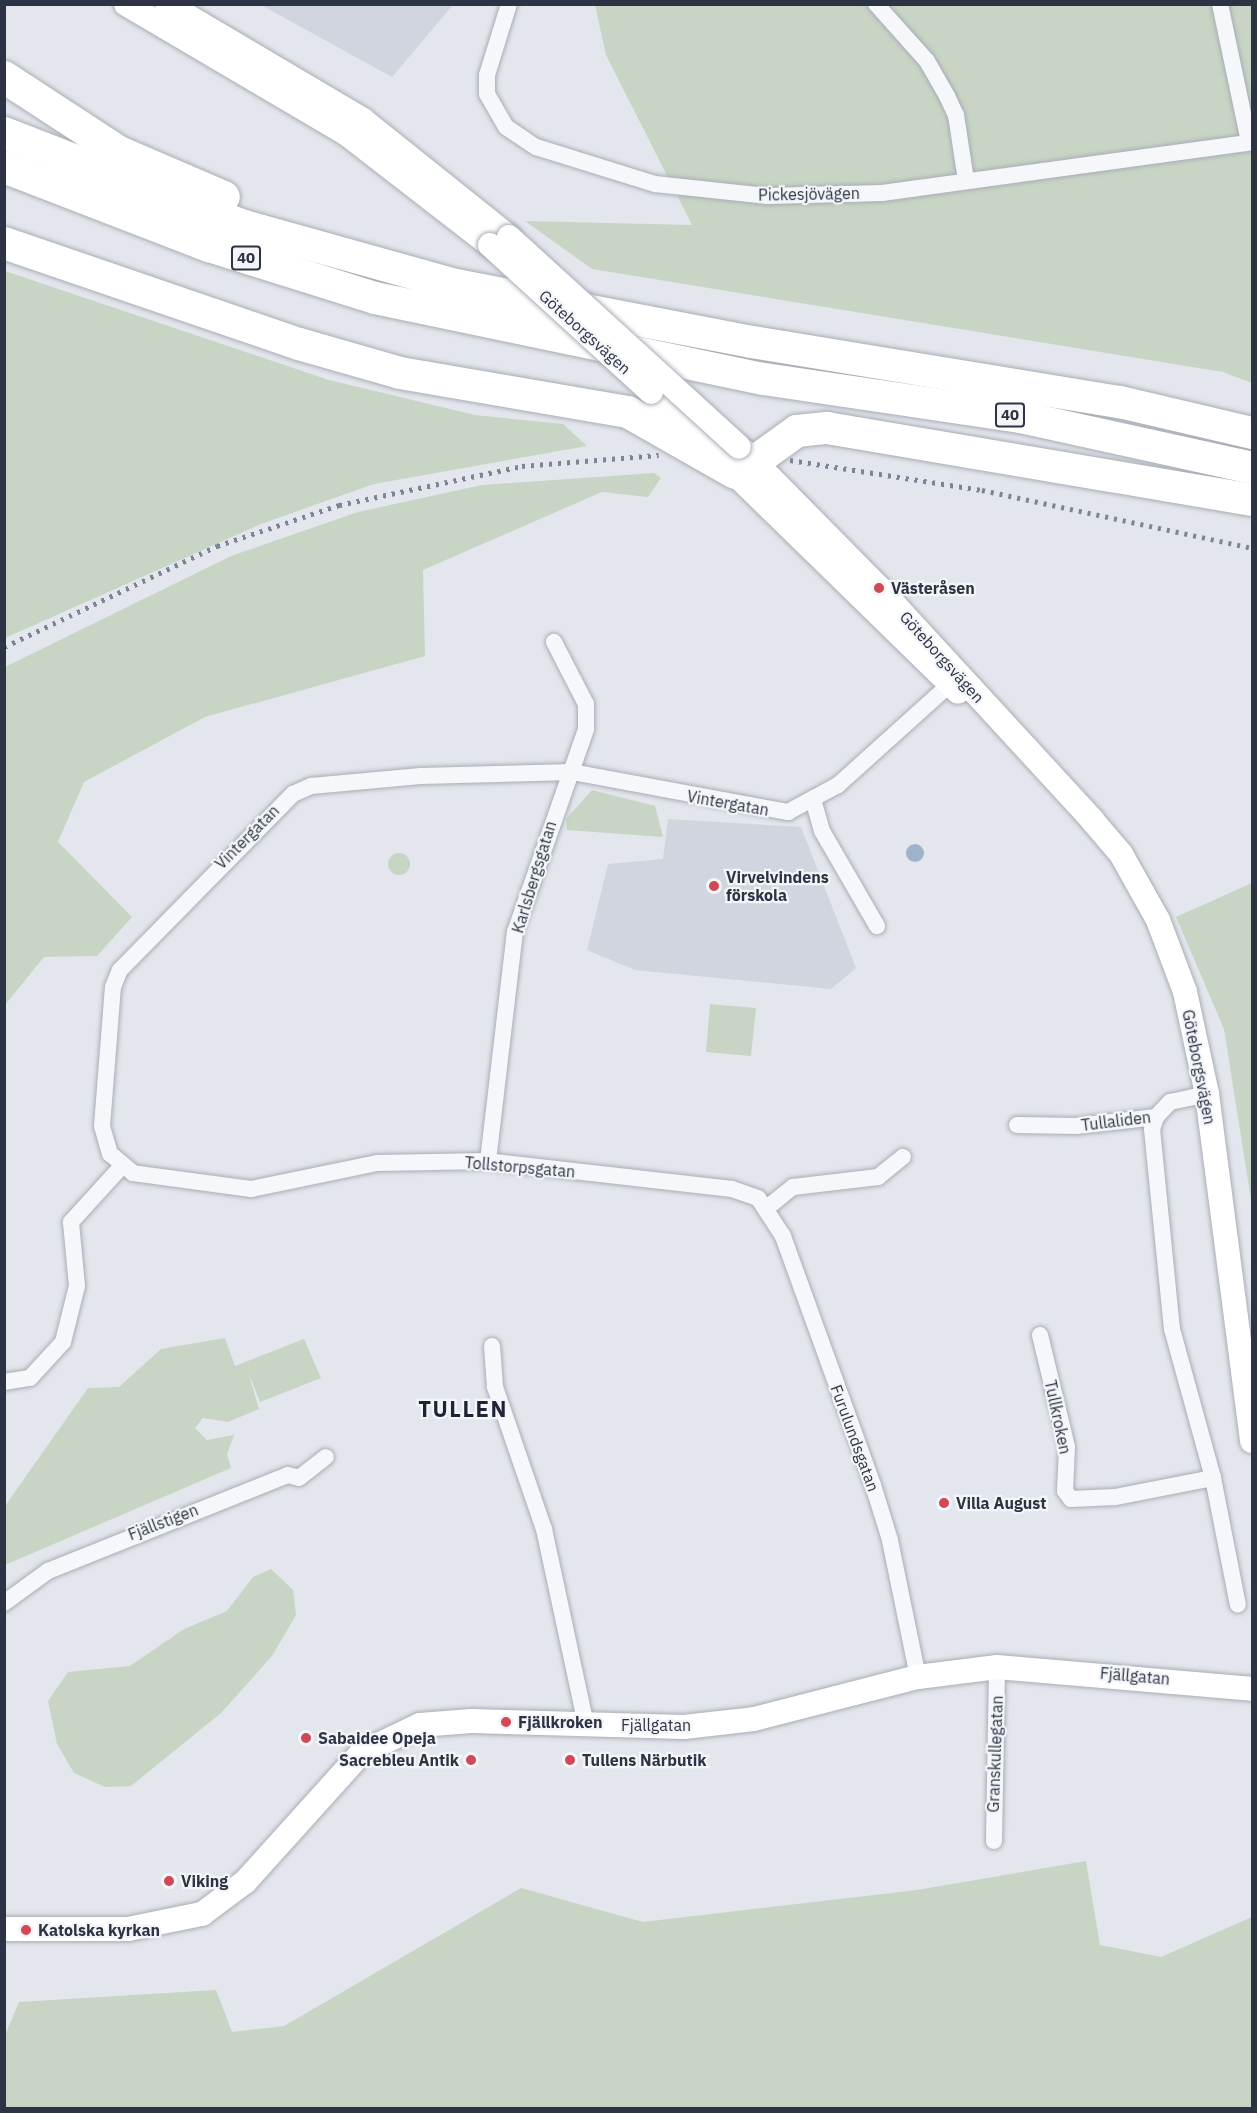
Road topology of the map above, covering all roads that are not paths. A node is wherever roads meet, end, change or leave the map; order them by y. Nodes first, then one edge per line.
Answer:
1 (126, 4) edge
2 (167, 4) edge
3 (509, 4) edge
4 (876, 4) edge
5 (1220, 4) edge
6 (4, 77) edge
7 (4, 133) edge
8 (1251, 142) edge
9 (4, 168) edge
10 (966, 180) junction
11 (500, 241) junction
12 (4, 243) edge
13 (379, 265) junction
14 (1252, 434) edge
15 (735, 458) junction
16 (1252, 468) edge
17 (1252, 500) edge
18 (554, 642) dead end
19 (948, 686) junction
20 (996, 720) junction
21 (572, 772) junction
22 (813, 802) junction
23 (877, 926) dead end
24 (1207, 1094) junction
25 (1156, 1117) junction
26 (1017, 1125) dead end
27 (903, 1157) dead end
28 (488, 1161) junction
29 (122, 1166) junction
30 (768, 1207) junction
31 (1040, 1335) dead end
32 (492, 1346) dead end
33 (4, 1382) edge
34 (1252, 1440) edge
35 (326, 1457) dead end
36 (1213, 1478) junction
37 (4, 1603) edge
38 (1238, 1605) dead end
39 (997, 1667) junction
40 (1252, 1673) edge
41 (918, 1677) junction
42 (1198, 1682) junction
43 (1252, 1689) edge
44 (586, 1725) junction
45 (994, 1841) dead end
46 (4, 1929) edge

1 - 11 street, Göteborgsvägen
2 - 11 street, Göteborgsvägen
3 - 10 street, Pickesjövägen
4 - 10 street
5 - 8 street
6 - 13 highway
7 - 13 highway, 40
8 - 10 street, Pickesjövägen
9 - 16 highway, 40
11 - 15 street, Göteborgsvägen, bridge
11 - 15 street, Göteborgsvägen, bridge
12 - 15 highway
13 - 14 highway, 40
15 - 17 highway
15 - 19 street, Göteborgsvägen
15 - 20 street, Göteborgsvägen
18 - 21 street, Karlsbergsgatan
19 - 20 street, Göteborgsvägen
19 - 22 street, Vintergatan
20 - 24 street, Göteborgsvägen
21 - 22 street, Vintergatan
21 - 28 street, Karlsbergsgatan
21 - 29 street, Vintergatan
22 - 23 street
24 - 25 street, Tullaliden
24 - 34 street, Göteborgsvägen
25 - 26 street, Tullaliden
25 - 36 street
27 - 30 street
28 - 29 street, Tollstorpsgatan
28 - 30 street, Tollstorpsgatan
29 - 33 street
30 - 41 street, Furulundsgatan
31 - 36 street, Tullkroken
32 - 44 street
35 - 37 street, Fjällstigen
36 - 38 street
39 - 41 street, Fjällgatan
39 - 42 street, Fjällgatan
39 - 45 street, Granskullegatan
40 - 42 street, Fjällgatan
41 - 44 street, Fjällgatan
42 - 43 street, Fjällgatan
44 - 46 street, Fjällgatan

